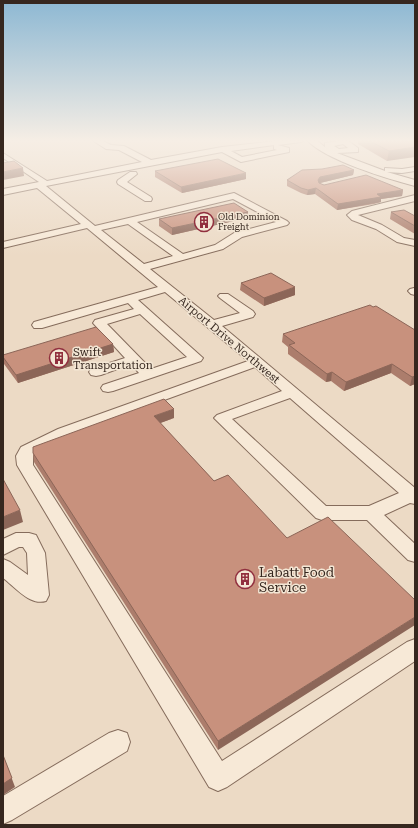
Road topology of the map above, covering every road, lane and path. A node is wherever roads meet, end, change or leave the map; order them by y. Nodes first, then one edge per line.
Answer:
1 (36, 179) edge
2 (61, 179) edge
3 (126, 179) edge
4 (404, 179) edge
5 (41, 182) junction
6 (413, 182) edge
7 (3, 185) edge
8 (3, 192) edge
9 (148, 199) dead end
10 (413, 200) edge
11 (392, 203) junction
12 (404, 209) edge
13 (130, 221) junction
14 (91, 227) junction
15 (415, 243) edge
16 (3, 245) edge
17 (182, 258) junction
18 (142, 268) junction
19 (167, 288) junction
20 (224, 296) dead end
21 (130, 299) junction
22 (142, 310) junction
23 (38, 325) dead end
24 (212, 325) junction
25 (134, 359) junction
26 (257, 362) junction
27 (96, 372) dead end
28 (148, 374) junction
29 (108, 388) dead end
30 (292, 392) junction
31 (413, 497) edge
32 (371, 513) junction
33 (3, 548) edge
34 (415, 555) edge
35 (3, 567) edge
36 (415, 649) edge
37 (118, 742) dead end
38 (3, 810) edge

1 - 5 street, Airport Drive Northwest
2 - 5 street
3 - 9 street
4 - 6 street
5 - 7 street
5 - 8 street
5 - 14 street, Airport Drive Northwest
10 - 11 street
11 - 12 street
11 - 15 street
13 - 14 street
13 - 17 street
13 - 17 street
14 - 16 street
14 - 18 street, Airport Drive Northwest
17 - 18 street
18 - 19 street, Airport Drive Northwest
19 - 21 street
19 - 24 street, Airport Drive Northwest
20 - 24 street
21 - 22 street
21 - 23 street
22 - 25 street
22 - 28 street
24 - 26 street, Airport Drive Northwest
25 - 27 street
25 - 28 street
26 - 30 street, Airport Drive Northwest
26 - 36 street
28 - 29 street
30 - 31 street, Airport Drive Northwest
30 - 32 street
31 - 32 street
32 - 34 street
33 - 35 street
37 - 38 street

